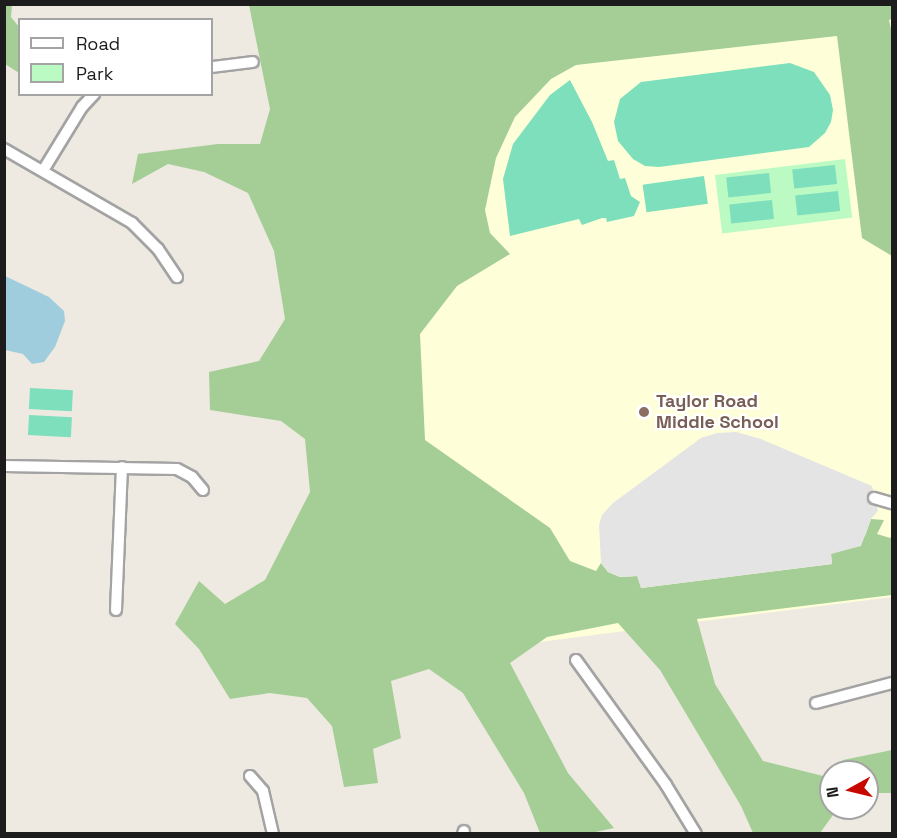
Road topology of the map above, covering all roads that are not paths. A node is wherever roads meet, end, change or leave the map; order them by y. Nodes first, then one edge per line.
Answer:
1 (253, 62) dead end
2 (213, 67) edge
3 (92, 96) edge
4 (4, 148) edge
5 (44, 170) junction
6 (177, 277) dead end
7 (4, 466) edge
8 (122, 467) junction
9 (202, 490) dead end
10 (874, 498) dead end
11 (892, 503) edge
12 (116, 610) dead end
13 (576, 660) dead end
14 (892, 683) edge
15 (816, 703) dead end
16 (250, 776) dead end
17 (273, 834) edge
18 (696, 834) edge

1 - 2 street
3 - 5 street
4 - 5 street
5 - 6 street
7 - 8 street
8 - 9 street
8 - 12 street
10 - 11 street
13 - 18 street
14 - 15 street
16 - 17 street

